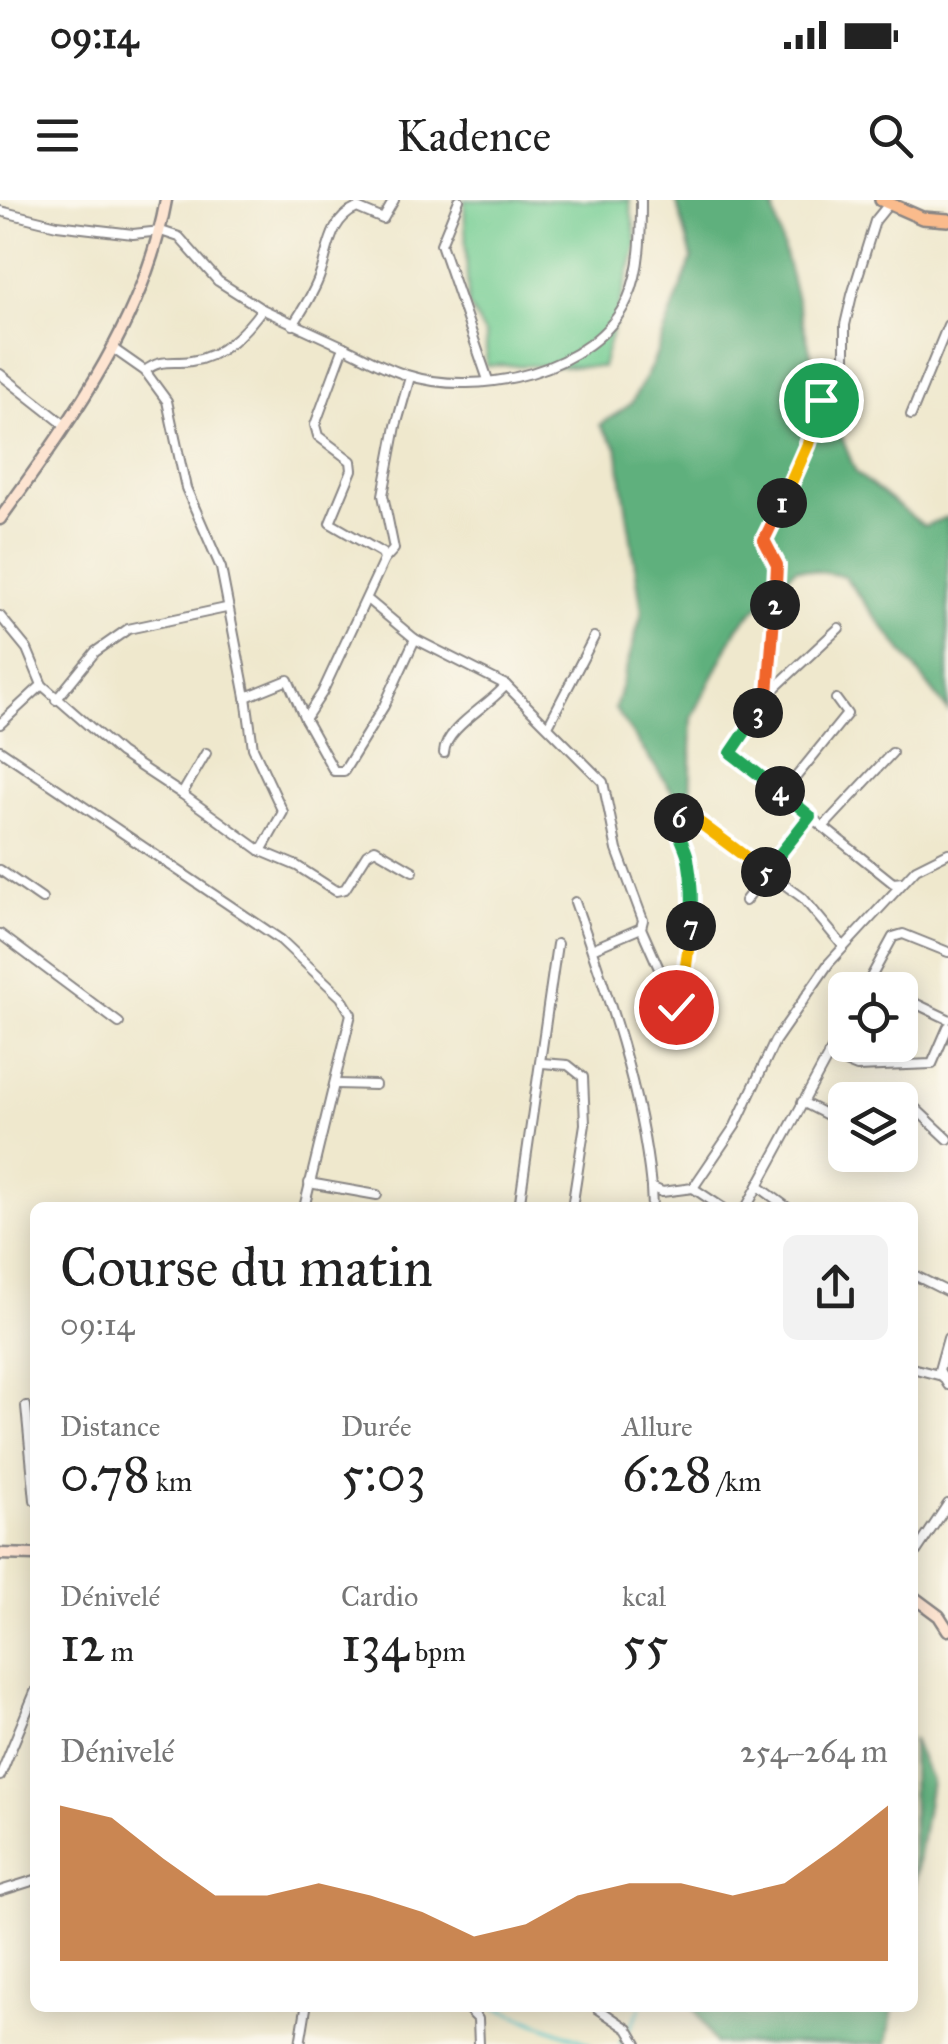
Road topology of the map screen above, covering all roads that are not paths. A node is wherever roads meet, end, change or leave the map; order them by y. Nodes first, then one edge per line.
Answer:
1 (166, 200) edge
2 (394, 200) edge
3 (459, 200) edge
4 (642, 200) edge
5 (885, 202) edge
6 (0, 211) edge
7 (948, 220) edge
8 (161, 231) junction
9 (262, 309) junction
10 (293, 325) junction
11 (948, 325) edge
12 (344, 347) junction
13 (115, 350) junction
14 (145, 371) junction
15 (0, 374) edge
16 (410, 377) junction
17 (488, 380) junction
18 (911, 416) dead end
19 (65, 425) junction
20 (0, 519) edge
21 (384, 560) junction
22 (367, 599) junction
23 (226, 608) junction
24 (0, 616) edge
25 (839, 628) dead end
26 (594, 638) dead end
27 (415, 640) junction
28 (42, 685) junction
29 (506, 685) junction
30 (768, 694) junction
31 (246, 697) junction
32 (836, 699) dead end
33 (56, 700) junction
34 (305, 719) junction
35 (0, 724) edge
36 (548, 724) junction
37 (0, 750) edge
38 (444, 752) dead end
39 (206, 753) dead end
40 (892, 753) dead end
41 (182, 794) junction
42 (783, 794) junction
43 (810, 816) junction
44 (823, 827) junction
45 (261, 851) junction
46 (948, 852) edge
47 (0, 870) edge
48 (413, 871) dead end
49 (765, 874) junction
50 (903, 882) junction
51 (42, 899) dead end
52 (745, 901) dead end
53 (575, 902) dead end
54 (642, 928) junction
55 (0, 934) edge
56 (557, 944) dead end
57 (843, 946) junction
58 (592, 949) junction
59 (948, 952) edge
60 (874, 972) edge
61 (918, 1005) edge
62 (948, 1019) edge
63 (119, 1022) dead end
64 (948, 1028) edge
65 (828, 1055) edge
66 (845, 1062) edge
67 (542, 1063) junction
68 (336, 1084) junction
69 (375, 1085) dead end
70 (802, 1102) junction
71 (918, 1111) edge
72 (828, 1115) edge
73 (948, 1139) edge
74 (309, 1183) junction
75 (758, 1186) junction
76 (651, 1187) junction
77 (693, 1188) junction
78 (377, 1195) dead end
79 (305, 1202) edge
80 (520, 1202) edge
81 (573, 1202) edge
82 (652, 1202) edge
83 (715, 1202) edge
84 (749, 1202) edge
85 (780, 1202) edge
86 (918, 1277) edge
87 (948, 1292) edge
88 (948, 1338) edge
89 (918, 1370) edge
90 (942, 1376) junction
91 (948, 1385) edge
92 (26, 1406) dead end
93 (30, 1448) edge
94 (948, 1504) edge
95 (918, 1549) edge
96 (0, 1554) edge
97 (30, 1555) edge
98 (918, 1600) edge
99 (948, 1630) edge
100 (30, 1704) edge
101 (0, 1776) edge
102 (30, 1882) edge
103 (0, 1891) edge
104 (305, 2012) edge
105 (472, 2012) edge
106 (604, 2012) edge
107 (300, 2044) edge
108 (479, 2044) edge
109 (637, 2044) edge

1 - 8 street
2 - 10 street
3 - 17 street
4 - 17 street
5 - 7 main road
5 - 30 street
6 - 8 street
8 - 9 street
8 - 13 street
9 - 10 street
9 - 14 street
10 - 12 street
11 - 18 street
12 - 16 street
12 - 21 street
13 - 14 street
13 - 19 street
14 - 23 street
15 - 19 street
16 - 17 street
16 - 21 street
19 - 20 street
21 - 22 street
22 - 27 street
22 - 34 street
23 - 31 street
23 - 33 street
24 - 28 street
25 - 30 street
26 - 36 street
27 - 29 street
27 - 34 street
28 - 33 street
28 - 35 street
29 - 36 street
29 - 38 street
30 - 42 street
31 - 34 street
31 - 45 street
32 - 42 street
33 - 41 street
36 - 54 street
37 - 68 street
39 - 41 street
40 - 44 street
41 - 45 street
42 - 43 street
43 - 44 street
43 - 49 street
44 - 50 street
45 - 48 street
46 - 50 street
47 - 51 street
49 - 52 street
49 - 54 street
49 - 57 street
50 - 57 street
53 - 58 street
54 - 58 street
55 - 63 street
56 - 67 street
57 - 77 street
58 - 76 street
59 - 60 street
61 - 62 street
64 - 66 street
65 - 70 street
67 - 80 street
67 - 81 street
68 - 69 street
68 - 74 street
70 - 72 street
70 - 75 street
71 - 73 street
74 - 78 street
74 - 79 street
75 - 84 street
75 - 85 street
76 - 77 street
76 - 82 street
77 - 83 street
86 - 87 street
88 - 90 street
89 - 90 street
90 - 91 street
92 - 93 street
94 - 95 street
96 - 97 street
98 - 99 street
100 - 101 street
102 - 103 street
104 - 107 street
105 - 108 street
106 - 109 street

